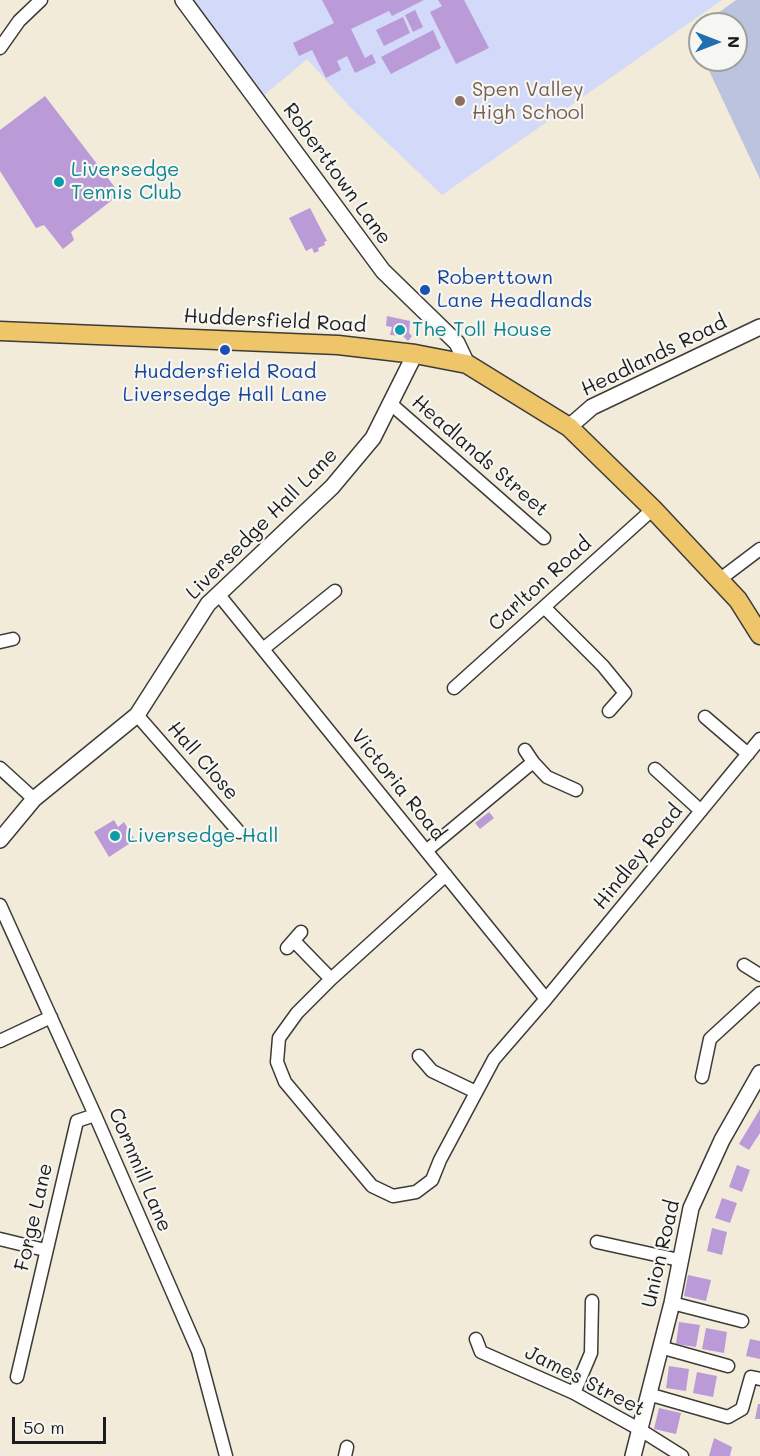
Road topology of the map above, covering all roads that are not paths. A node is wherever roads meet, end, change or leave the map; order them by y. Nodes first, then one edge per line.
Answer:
1 (41, 0) edge
2 (183, 0) edge
3 (0, 48) edge
4 (760, 327) edge
5 (0, 332) edge
6 (415, 354) junction
7 (467, 364) junction
8 (391, 404) junction
9 (569, 427) junction
10 (652, 509) junction
11 (544, 538) dead end
12 (760, 549) edge
13 (719, 580) junction
14 (335, 591) dead end
15 (219, 595) junction
16 (544, 607) junction
17 (760, 635) edge
18 (13, 639) dead end
19 (0, 642) edge
20 (263, 649) junction
21 (454, 688) dead end
22 (609, 711) dead end
23 (137, 715) junction
24 (705, 717) dead end
25 (760, 739) edge
26 (525, 750) dead end
27 (748, 754) junction
28 (533, 762) junction
29 (0, 768) edge
30 (655, 770) dead end
31 (576, 790) dead end
32 (34, 799) junction
33 (701, 811) junction
34 (239, 832) dead end
35 (0, 840) edge
36 (426, 851) junction
37 (447, 875) junction
38 (0, 906) edge
39 (294, 941) dead end
40 (744, 965) dead end
41 (760, 975) edge
42 (331, 979) junction
43 (760, 993) edge
44 (546, 999) junction
45 (51, 1017) junction
46 (0, 1041) edge
47 (419, 1056) dead end
48 (760, 1073) edge
49 (702, 1077) dead end
50 (476, 1092) junction
51 (95, 1115) junction
52 (0, 1239) edge
53 (597, 1242) dead end
54 (45, 1250) junction
55 (679, 1260) junction
56 (592, 1301) dead end
57 (672, 1303) junction
58 (742, 1321) dead end
59 (476, 1340) dead end
60 (660, 1347) junction
61 (728, 1366) dead end
62 (17, 1377) dead end
63 (760, 1379) edge
64 (574, 1393) junction
65 (648, 1394) junction
66 (639, 1429) junction
67 (226, 1456) edge
68 (633, 1456) edge
69 (682, 1456) edge

1 - 3 street
2 - 7 street, Roberttown Lane
4 - 9 street, Headlands Road
5 - 6 main road, Huddersfield Road
6 - 7 main road, Huddersfield Road
6 - 8 street, Liversedge Hall Lane
7 - 9 main road, Huddersfield Road
8 - 11 street, Headlands Street
8 - 15 street, Liversedge Hall Lane
9 - 10 main road, Huddersfield Road
10 - 13 main road, Huddersfield Road
10 - 16 street, Carlton Road
12 - 13 street
13 - 17 main road, Huddersfield Road
14 - 20 street
15 - 20 street, Victoria Road
15 - 23 street, Liversedge Hall Lane
16 - 21 street, Carlton Road
16 - 22 street
18 - 19 street
20 - 36 street, Victoria Road
23 - 32 street, Liversedge Hall Lane
23 - 34 street, Hall Close
24 - 27 street
25 - 27 street, Hindley Road
26 - 28 street
27 - 33 street, Hindley Road
28 - 31 street
28 - 36 street
29 - 32 street
30 - 33 street
32 - 35 street, Liversedge Hall Lane
33 - 44 street, Hindley Road
36 - 37 street, Victoria Road
37 - 42 street, Hindley Road
37 - 44 street, Victoria Road
38 - 45 street, Cornmill Lane
39 - 42 street
40 - 41 street
42 - 50 street, Hindley Road
43 - 49 street
44 - 50 street, Hindley Road
45 - 46 street
45 - 51 street, Cornmill Lane
47 - 50 street
48 - 55 street, Union Road
51 - 54 street, Forge Lane
51 - 67 street, Cornmill Lane
52 - 54 street
53 - 55 street
54 - 62 street, Forge Lane
55 - 57 street, Union Road
56 - 64 street
57 - 58 street
57 - 60 street, Union Road
59 - 64 street, James Street
60 - 61 street
60 - 65 street, Union Road
63 - 65 street
64 - 66 street, James Street
65 - 66 street, Union Road
66 - 68 street, Union Road
66 - 69 street, James Street

